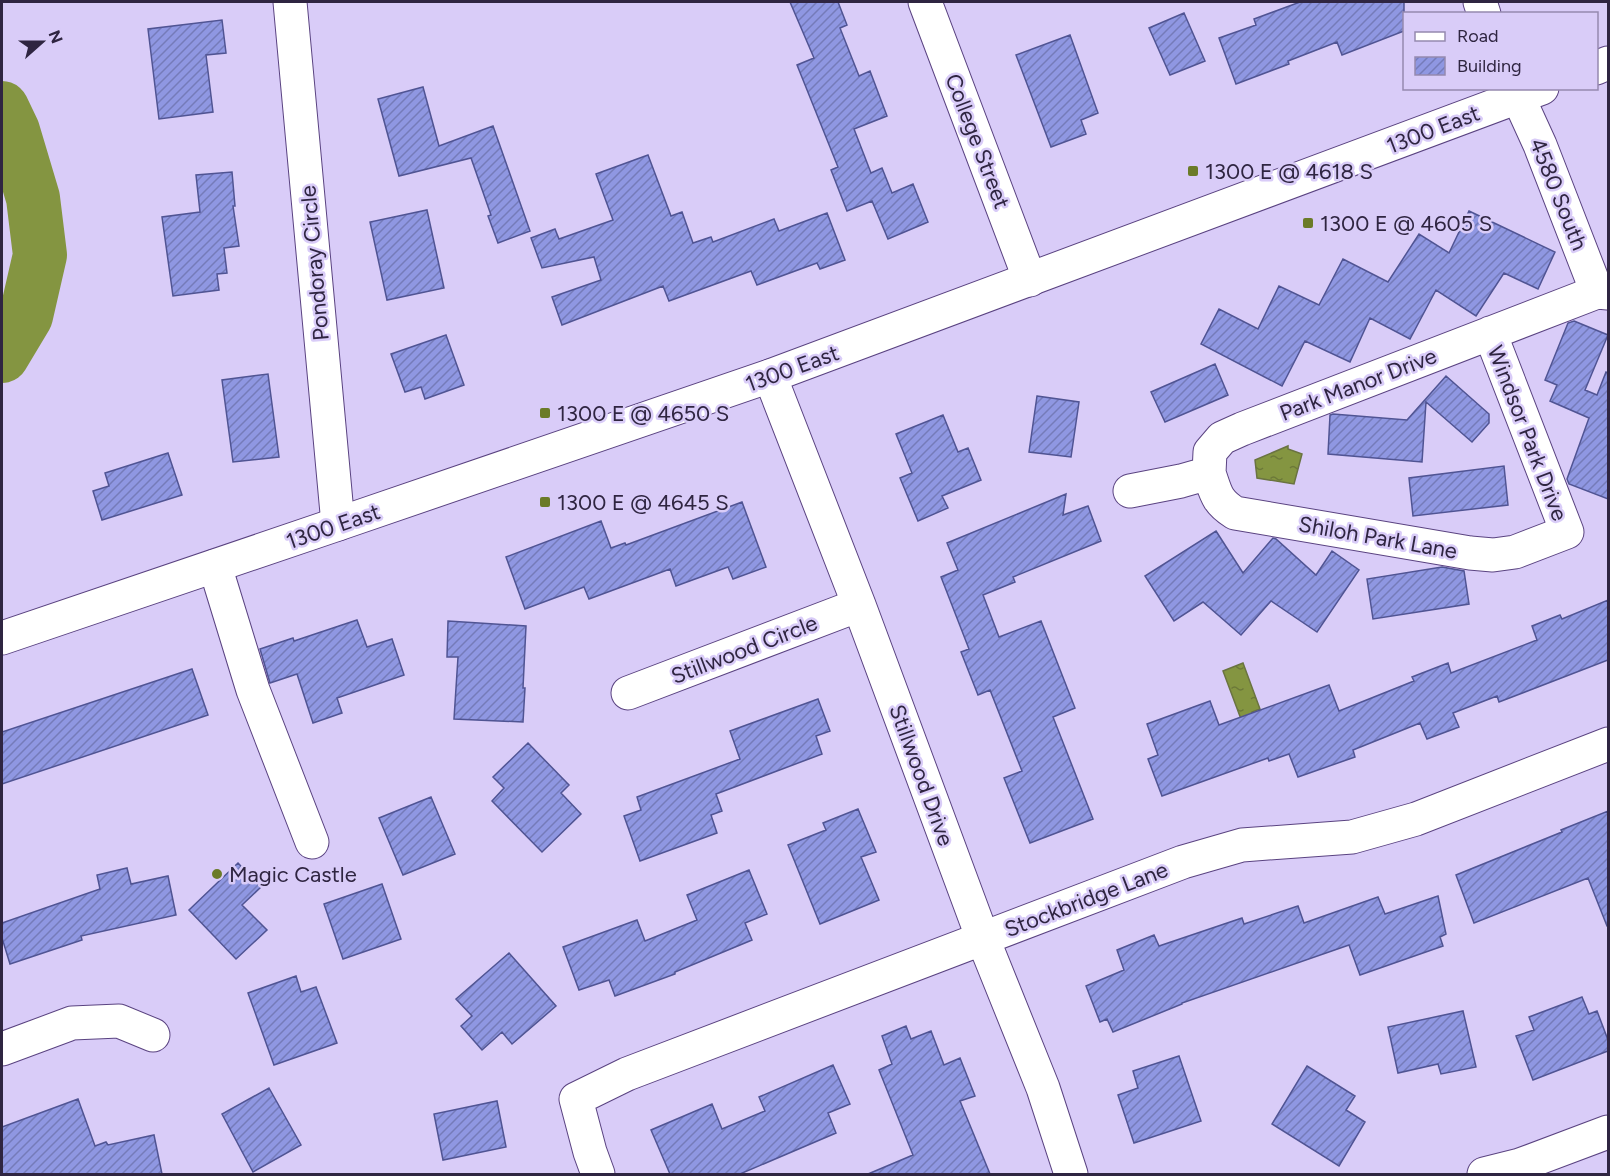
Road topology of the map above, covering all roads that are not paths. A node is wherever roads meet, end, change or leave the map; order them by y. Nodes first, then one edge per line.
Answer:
1 (290, 2) edge
2 (925, 2) edge
3 (1524, 92) edge
4 (1030, 280) junction
5 (1603, 292) edge
6 (1490, 333) junction
7 (770, 376) junction
8 (1209, 473) junction
9 (1130, 491) dead end
10 (338, 525) junction
11 (1567, 532) joint
12 (215, 566) junction
13 (859, 605) junction
14 (2, 638) edge
15 (628, 693) dead end
16 (1608, 744) edge
17 (312, 842) dead end
18 (983, 939) junction
19 (153, 1035) dead end
20 (2, 1049) edge
21 (1608, 1132) edge
22 (598, 1174) edge
23 (1071, 1174) edge
24 (1484, 1174) edge

1 - 10 street, Pondoray Circle
2 - 4 street, College Street
3 - 4 street, 1300 East
3 - 5 street, 4580 South
4 - 7 street, 1300 East
5 - 6 street, Park Manor Drive
6 - 8 street, Park Manor Drive
6 - 11 street, Windsor Park Drive
7 - 10 street, 1300 East
7 - 13 street, Stillwood Drive
8 - 9 street
8 - 11 street, Shiloh Park Lane
10 - 12 street, 1300 East
12 - 14 street, 1300 East
12 - 17 street
13 - 15 street, Stillwood Circle
13 - 18 street, Stillwood Drive
16 - 18 street, Stockbridge Lane
18 - 22 street, Stockbridge Lane
18 - 23 street, Stillwood Drive
19 - 20 street
21 - 24 street

